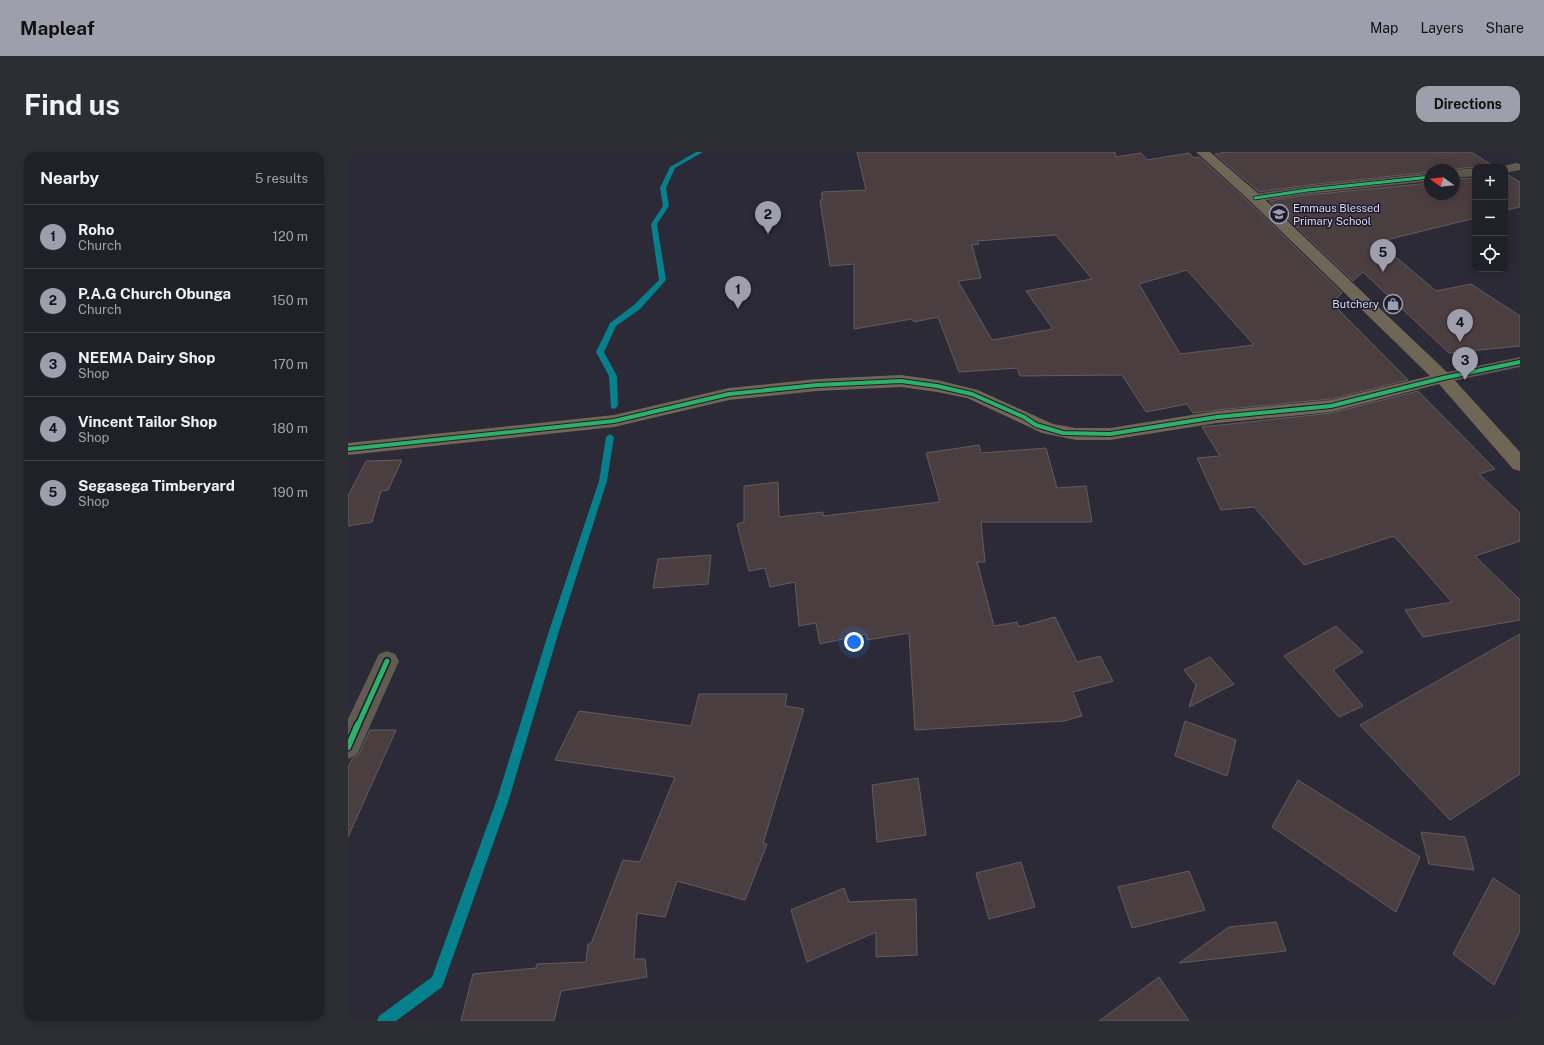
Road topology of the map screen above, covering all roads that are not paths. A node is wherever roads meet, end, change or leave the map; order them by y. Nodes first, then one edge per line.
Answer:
1 (1202, 152) edge
2 (1472, 172) edge
3 (1460, 173) edge
4 (1424, 178) edge
5 (1255, 198) junction
6 (1520, 362) edge
7 (1443, 378) junction
8 (348, 449) edge
9 (1520, 464) edge
10 (387, 661) dead end
11 (348, 747) edge

1 - 5 street
2 - 3 street
4 - 5 street
5 - 7 street
6 - 7 street
7 - 8 street
7 - 9 street
10 - 11 street

